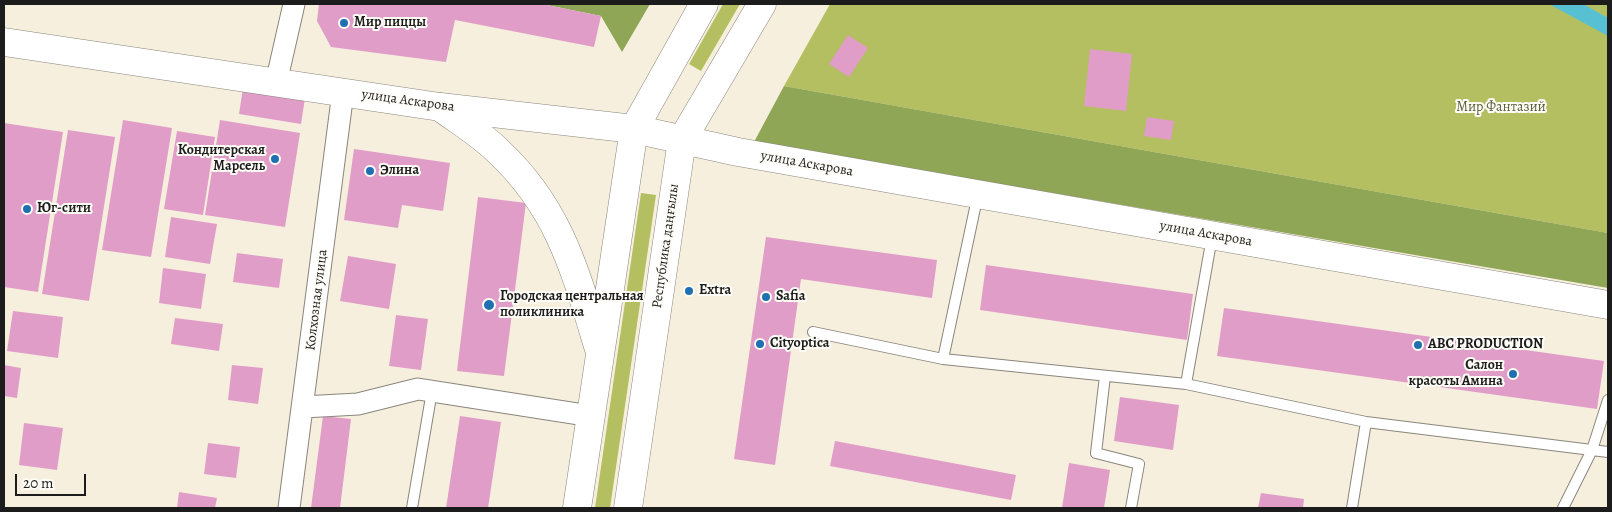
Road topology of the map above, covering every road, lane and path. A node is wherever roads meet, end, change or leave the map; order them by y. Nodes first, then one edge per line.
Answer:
1 (294, 4) edge
2 (704, 4) edge
3 (762, 4) edge
4 (4, 42) edge
5 (276, 83) junction
6 (342, 92) junction
7 (440, 107) junction
8 (634, 129) junction
9 (682, 140) junction
10 (978, 193) junction
11 (1212, 235) junction
12 (1608, 305) edge
13 (813, 332) dead end
14 (600, 353) junction
15 (943, 359) junction
16 (1105, 376) junction
17 (1186, 384) junction
18 (432, 391) junction
19 (1608, 400) edge
20 (303, 407) junction
21 (591, 416) junction
22 (1366, 422) junction
23 (1592, 450) junction
24 (1608, 452) edge
25 (289, 508) edge
26 (412, 508) edge
27 (577, 508) edge
28 (628, 508) edge
29 (1132, 508) edge
30 (1352, 508) edge
31 (1563, 508) edge

1 - 5 street
2 - 8 main road
3 - 9 main road, Республика даңғылы
4 - 5 main road, улица Аскарова
5 - 6 main road, улица Аскарова
6 - 7 main road, улица Аскарова
6 - 20 street, Колхозная улица
7 - 8 main road, улица Аскарова
7 - 14 main road
8 - 9 main road, улица Аскарова
8 - 14 main road
9 - 10 main road, улица Аскарова
9 - 28 main road, Республика даңғылы
10 - 11 main road, улица Аскарова
10 - 15 lane
11 - 12 main road, улица Аскарова
11 - 17 lane
13 - 15 lane
14 - 21 main road
15 - 16 lane
16 - 17 lane
16 - 29 lane
17 - 22 lane
18 - 20 street
18 - 21 street
18 - 26 lane
19 - 23 lane
20 - 25 street, Колхозная улица
21 - 27 main road
22 - 23 lane
22 - 30 lane
23 - 24 lane
23 - 31 lane

